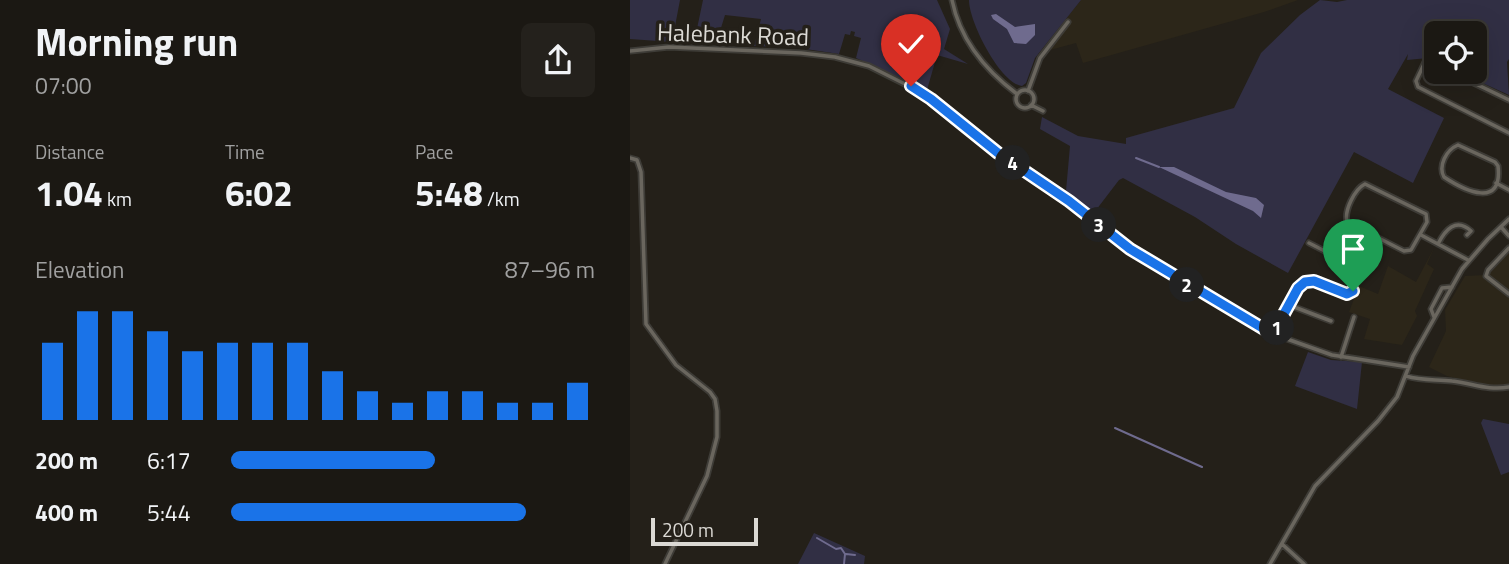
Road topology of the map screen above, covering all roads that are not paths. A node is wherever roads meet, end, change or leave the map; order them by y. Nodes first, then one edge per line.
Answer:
1 (952, 0) edge
2 (1068, 22) dead end
3 (630, 51) edge
4 (1424, 64) edge
5 (1476, 84) edge
6 (1028, 91) junction
7 (1017, 94) junction
8 (1509, 100) edge
9 (1031, 105) junction
10 (1043, 111) dead end
11 (1509, 133) edge
12 (630, 158) edge
13 (1496, 183) junction
14 (1509, 190) edge
15 (1509, 219) edge
16 (1501, 227) junction
17 (1420, 234) junction
18 (1467, 235) dead end
19 (1509, 236) edge
20 (1377, 237) junction
21 (1438, 244) junction
22 (1312, 246) dead end
23 (1509, 248) edge
24 (1468, 260) junction
25 (1362, 270) junction
26 (1452, 287) junction
27 (1509, 294) edge
28 (1289, 305) junction
29 (1354, 317) dead end
30 (1434, 317) junction
31 (1331, 321) dead end
32 (1342, 323) dead end
33 (1351, 326) junction
34 (1273, 334) junction
35 (1341, 357) junction
36 (1409, 367) junction
37 (1406, 376) junction
38 (1509, 387) edge
39 (1282, 544) junction
40 (665, 564) edge
41 (1270, 564) edge
42 (1304, 564) edge

1 - 7 street
2 - 6 street
3 - 34 street, Halebank Road
4 - 11 street
5 - 8 street
6 - 7 street
6 - 9 street
7 - 9 street
9 - 10 street
12 - 40 street
13 - 13 street
13 - 14 street
15 - 16 street
16 - 19 street
16 - 24 street
17 - 20 street
17 - 20 street
17 - 21 street
18 - 21 street
20 - 25 street
21 - 24 street
22 - 25 street
23 - 27 street
24 - 26 street
25 - 28 street
26 - 30 street
26 - 30 street
28 - 31 street
28 - 34 street
29 - 33 street
30 - 36 street
32 - 33 street
33 - 35 street
34 - 35 street
35 - 36 street
36 - 37 street
37 - 38 street
37 - 39 street
39 - 41 street
39 - 42 street

